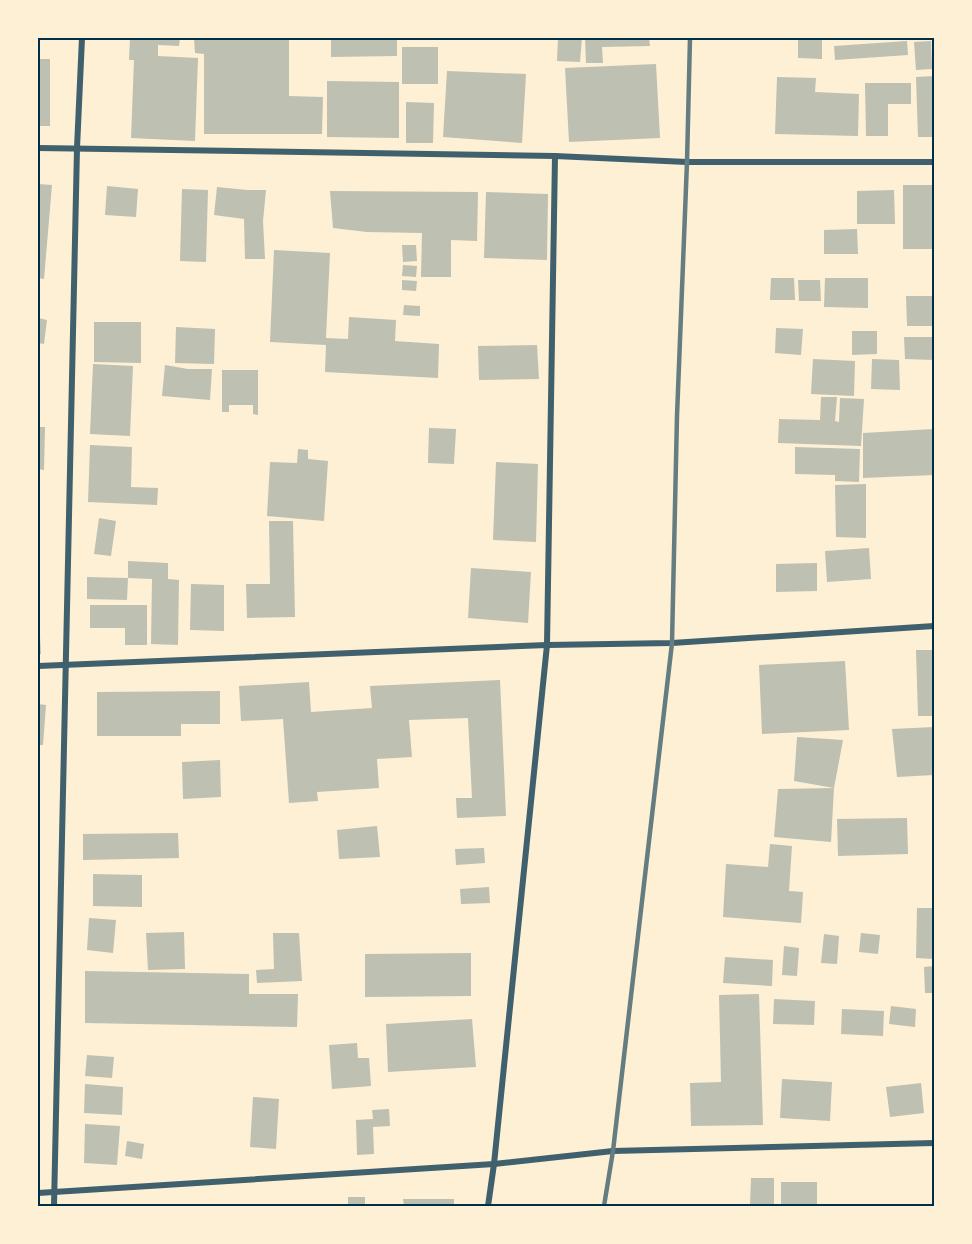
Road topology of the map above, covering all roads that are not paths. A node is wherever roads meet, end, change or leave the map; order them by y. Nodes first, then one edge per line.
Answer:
1 (82, 38) edge
2 (38, 148) edge
3 (77, 148) junction
4 (555, 156) junction
5 (934, 162) edge
6 (934, 626) edge
7 (547, 645) junction
8 (65, 665) junction
9 (38, 666) edge
10 (934, 1143) edge
11 (494, 1164) junction
12 (55, 1192) junction
13 (38, 1193) edge
14 (54, 1206) edge
15 (488, 1206) edge

1 - 3 street
2 - 3 street
3 - 4 street
3 - 8 street
4 - 5 street
4 - 7 street
6 - 7 street
7 - 8 street
7 - 11 street
8 - 9 street
8 - 12 street
10 - 11 street
11 - 12 street
11 - 15 street
12 - 13 street
12 - 14 street

